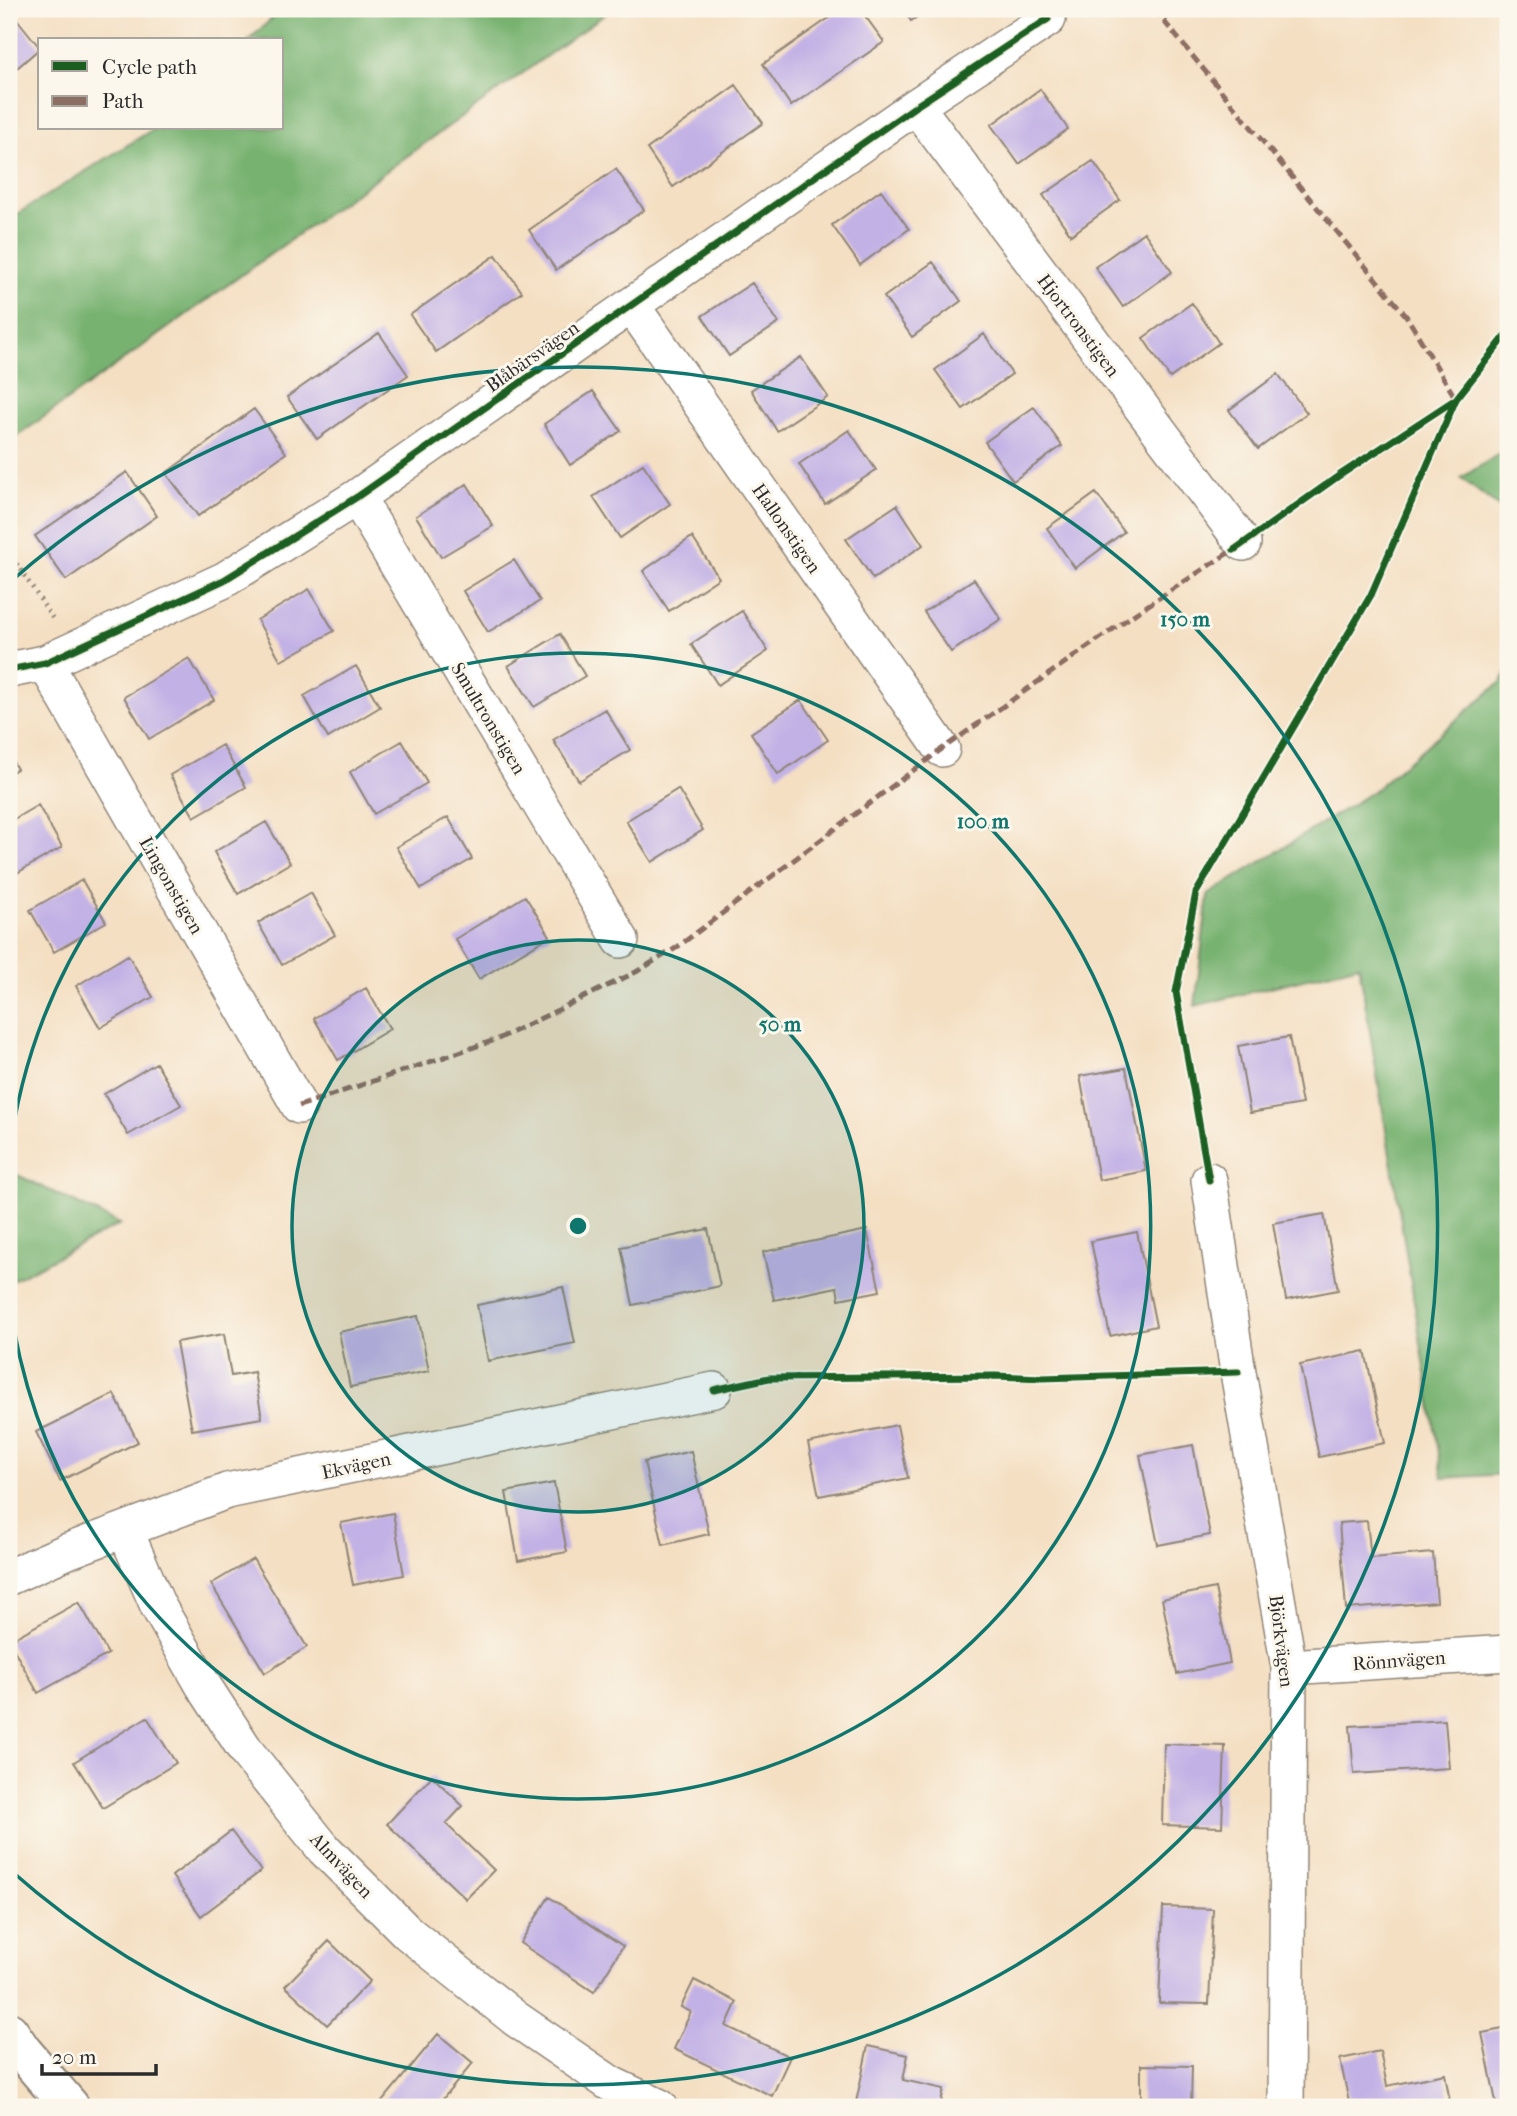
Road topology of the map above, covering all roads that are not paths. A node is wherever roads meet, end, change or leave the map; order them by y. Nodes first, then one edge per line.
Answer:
1 (1048, 19) dead end
2 (916, 106) junction
3 (632, 306) junction
4 (357, 497) junction
5 (1243, 542) dead end
6 (44, 663) junction
7 (9, 670) edge
8 (942, 750) dead end
9 (621, 940) dead end
10 (299, 1106) dead end
11 (1209, 1180) dead end
12 (714, 1390) dead end
13 (125, 1530) junction
14 (9, 1577) edge
15 (1508, 1653) edge
16 (1289, 1667) junction
17 (9, 2032) edge
18 (70, 2107) edge
19 (660, 2107) edge
20 (1286, 2107) edge

1 - 2 street, Blåbärsvägen
2 - 3 street, Blåbärsvägen
2 - 5 street, Hjortronstigen
3 - 4 street, Blåbärsvägen
3 - 8 street, Hallonstigen
4 - 6 street, Blåbärsvägen
4 - 9 street, Smultronstigen
6 - 7 street, Blåbärsvägen
6 - 10 street, Lingonstigen
11 - 16 street, Björkvägen
12 - 13 street, Ekvägen
13 - 14 street, Ekvägen
13 - 19 street, Almvägen
15 - 16 street, Rönnvägen
16 - 20 street, Björkvägen
17 - 18 street

